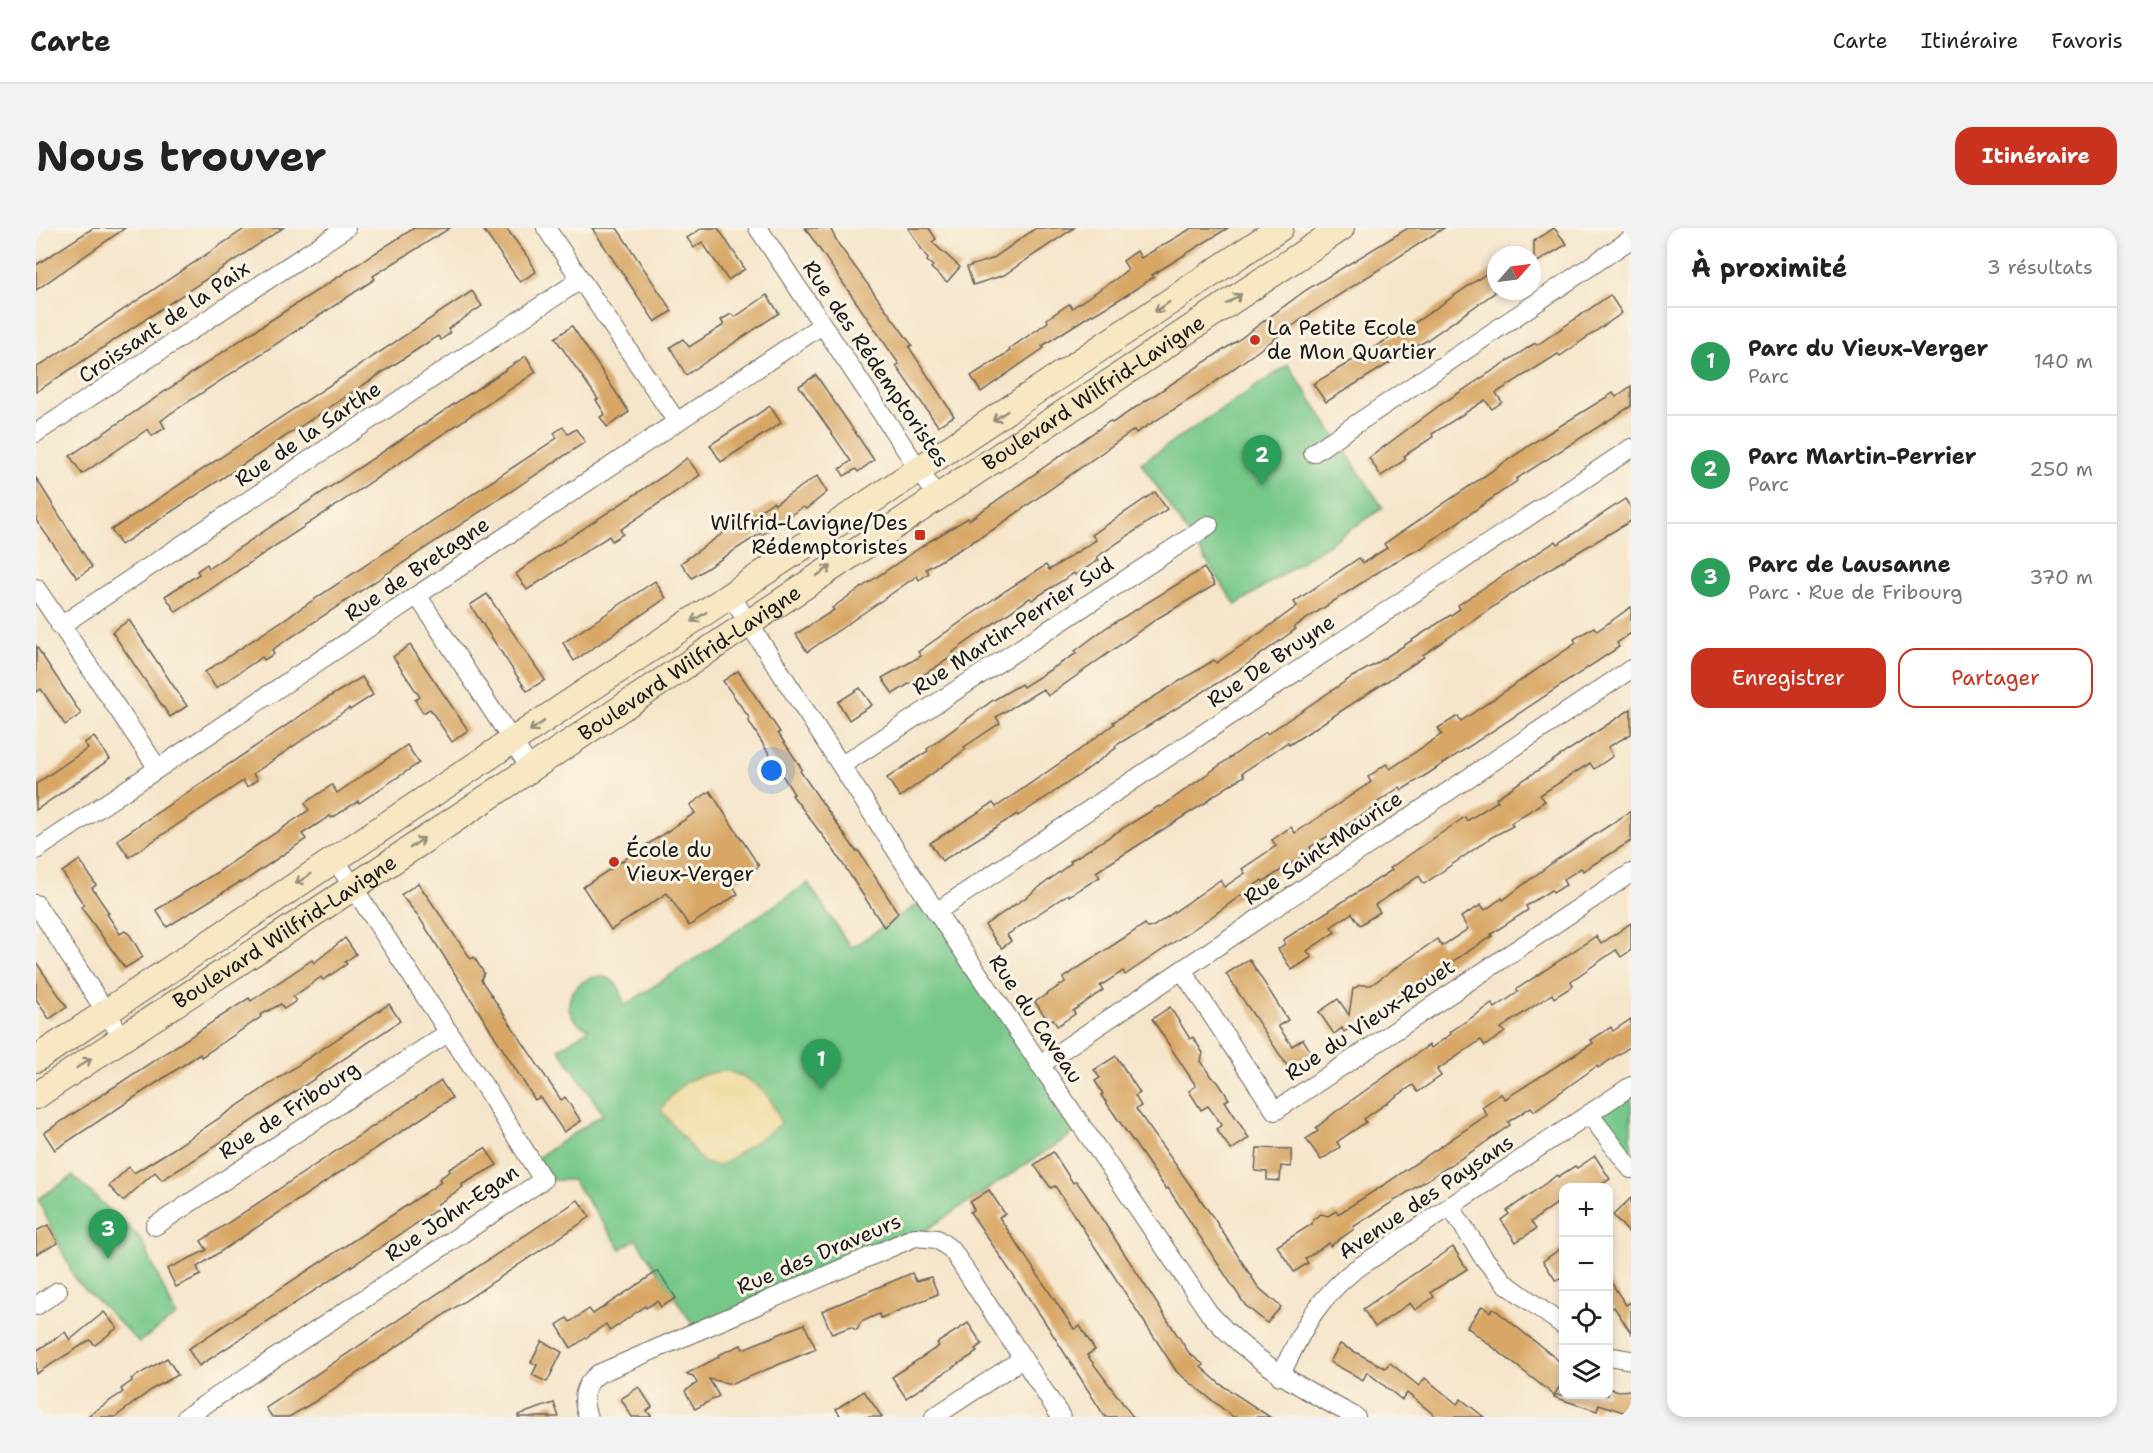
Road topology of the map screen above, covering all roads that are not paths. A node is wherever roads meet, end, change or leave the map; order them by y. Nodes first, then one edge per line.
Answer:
1 (346, 228) edge
2 (546, 228) edge
3 (758, 228) edge
4 (1280, 228) edge
5 (1341, 228) edge
6 (1631, 239) edge
7 (580, 280) junction
8 (822, 325) junction
9 (676, 422) junction
10 (36, 433) edge
11 (1631, 448) edge
12 (1313, 453) dead end
13 (919, 470) junction
14 (936, 495) junction
15 (1209, 525) dead end
16 (36, 588) edge
17 (417, 596) junction
18 (731, 596) junction
19 (747, 622) junction
20 (60, 626) junction
21 (1631, 669) edge
22 (513, 742) junction
23 (842, 765) junction
24 (157, 767) junction
25 (530, 768) junction
26 (36, 850) edge
27 (334, 858) junction
28 (1631, 873) edge
29 (354, 887) junction
30 (36, 904) edge
31 (936, 912) junction
32 (1182, 970) junction
33 (107, 1011) junction
34 (449, 1032) junction
35 (122, 1037) junction
36 (36, 1059) edge
37 (1040, 1065) junction
38 (1631, 1086) edge
39 (36, 1096) edge
40 (1590, 1115) junction
41 (1631, 1169) edge
42 (1450, 1206) junction
43 (155, 1226) dead end
44 (58, 1291) dead end
45 (36, 1306) edge
46 (1559, 1323) edge
47 (1613, 1357) edge
48 (1022, 1359) junction
49 (1631, 1360) edge
50 (1280, 1376) junction
51 (186, 1417) edge
52 (588, 1417) edge
53 (934, 1417) edge
54 (1061, 1417) edge
55 (1356, 1417) edge

1 - 10 street, Croissant de la Paix
2 - 7 street
3 - 8 street, Rue des Rédemptoristes
4 -> 13 main road, Boulevard Wilfrid-Lavigne
14 -> 5 main road, Boulevard Wilfrid-Lavigne
6 - 12 street
7 - 9 street
7 - 20 street, Rue de la Sarthe
8 - 9 street, Rue de Bretagne
8 - 13 street, Rue des Rédemptoristes
9 - 17 street, Rue de Bretagne
11 - 31 street, Rue De Bruyne
13 - 14 street, Rue des Rédemptoristes
13 - 18 main road, Boulevard Wilfrid-Lavigne
19 -> 14 main road, Boulevard Wilfrid-Lavigne
15 - 23 street, Rue Martin-Perrier Sud
16 - 20 street
17 - 22 street
17 - 24 street, Rue de Bretagne
18 - 19 street, Rue du Caveau
18 -> 22 main road, Boulevard Wilfrid-Lavigne
19 - 23 street, Rue du Caveau
19 - 25 main road, Boulevard Wilfrid-Lavigne
20 - 24 street
21 - 32 street, Rue Saint-Maurice
22 - 25 street
22 - 27 main road, Boulevard Wilfrid-Lavigne
23 - 31 street, Rue du Caveau
24 - 26 street, Rue de Bretagne
29 -> 25 main road, Boulevard Wilfrid-Lavigne
27 - 29 street, Rue John-Egan
27 -> 33 main road, Boulevard Wilfrid-Lavigne
28 - 32 street, Rue du Vieux-Rouet
29 - 34 street, Rue John-Egan
29 - 35 main road, Boulevard Wilfrid-Lavigne
30 - 33 street
31 - 37 street, Rue du Caveau
32 - 37 street, Rue Saint-Maurice
33 - 35 street
33 - 36 main road, Boulevard Wilfrid-Lavigne
34 - 43 street, Rue de Fribourg
34 - 51 street, Rue John-Egan
39 -> 35 main road, Boulevard Wilfrid-Lavigne
37 - 50 street, Rue du Caveau
38 - 40 street, Avenue des Paysans
40 - 41 street
40 - 42 street, Avenue des Paysans
42 - 46 street
42 - 50 street, Avenue des Paysans
44 - 45 street
47 - 49 street
48 - 52 street, Rue des Draveurs
48 - 53 street
48 - 54 street, Rue des Draveurs
50 - 55 street, Rue du Caveau

